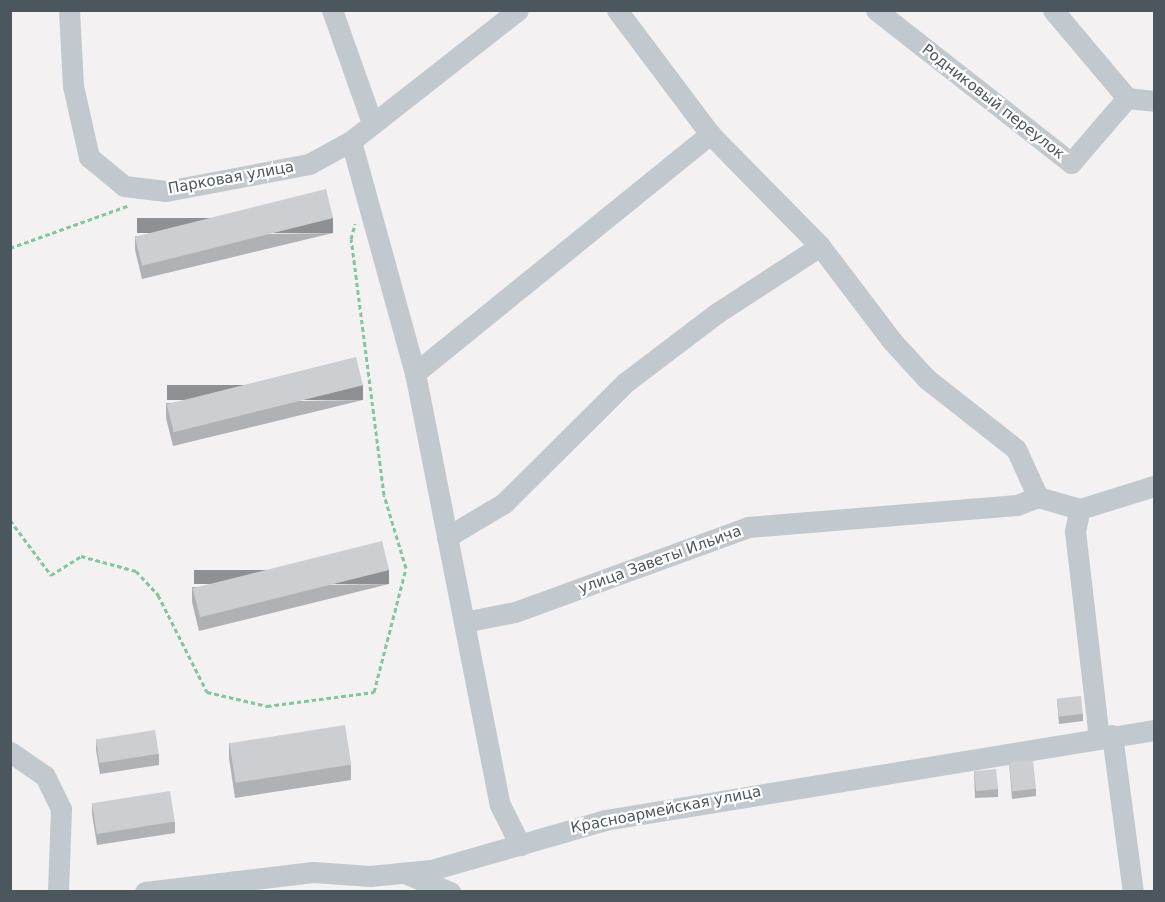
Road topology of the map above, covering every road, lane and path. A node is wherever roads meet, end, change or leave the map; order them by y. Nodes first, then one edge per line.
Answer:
1 (69, 10) edge
2 (332, 10) edge
3 (518, 10) edge
4 (617, 10) edge
5 (876, 10) edge
6 (1053, 10) edge
7 (1127, 98) junction
8 (1155, 101) edge
9 (372, 123) junction
10 (710, 134) junction
11 (351, 141) junction
12 (143, 201) dead end
13 (357, 219) dead end
14 (820, 246) junction
15 (10, 248) edge
16 (415, 373) junction
17 (1155, 486) edge
18 (1038, 497) junction
19 (1080, 509) junction
20 (10, 520) edge
21 (447, 537) junction
22 (464, 622) junction
23 (1155, 730) edge
24 (1106, 736) junction
25 (10, 752) edge
26 (520, 845) junction
27 (406, 874) junction
28 (344, 876) junction
29 (58, 891) edge
30 (145, 891) edge
31 (328, 891) edge
32 (450, 891) edge
33 (1133, 891) edge

1 - 11 street, Парковая улица
2 - 9 street
3 - 9 street, Парковая улица
4 - 10 street
5 - 7 street, Родниковый переулок
6 - 7 street
7 - 8 street
9 - 11 street, Парковая улица
10 - 14 street
10 - 16 street
11 - 16 street
12 - 15 path
13 - 20 path
14 - 18 street
14 - 21 street
16 - 21 street
17 - 19 street
18 - 19 street
18 - 22 street, улица Заветы Ильича
19 - 24 street
21 - 22 street
22 - 26 street
23 - 24 street, Красноармейская улица
24 - 26 street, Красноармейская улица
24 - 33 street
25 - 29 street
26 - 27 street, Красноармейская улица
27 - 28 street, Красноармейская улица
27 - 32 street
28 - 30 street, Красноармейская улица
28 - 31 street

